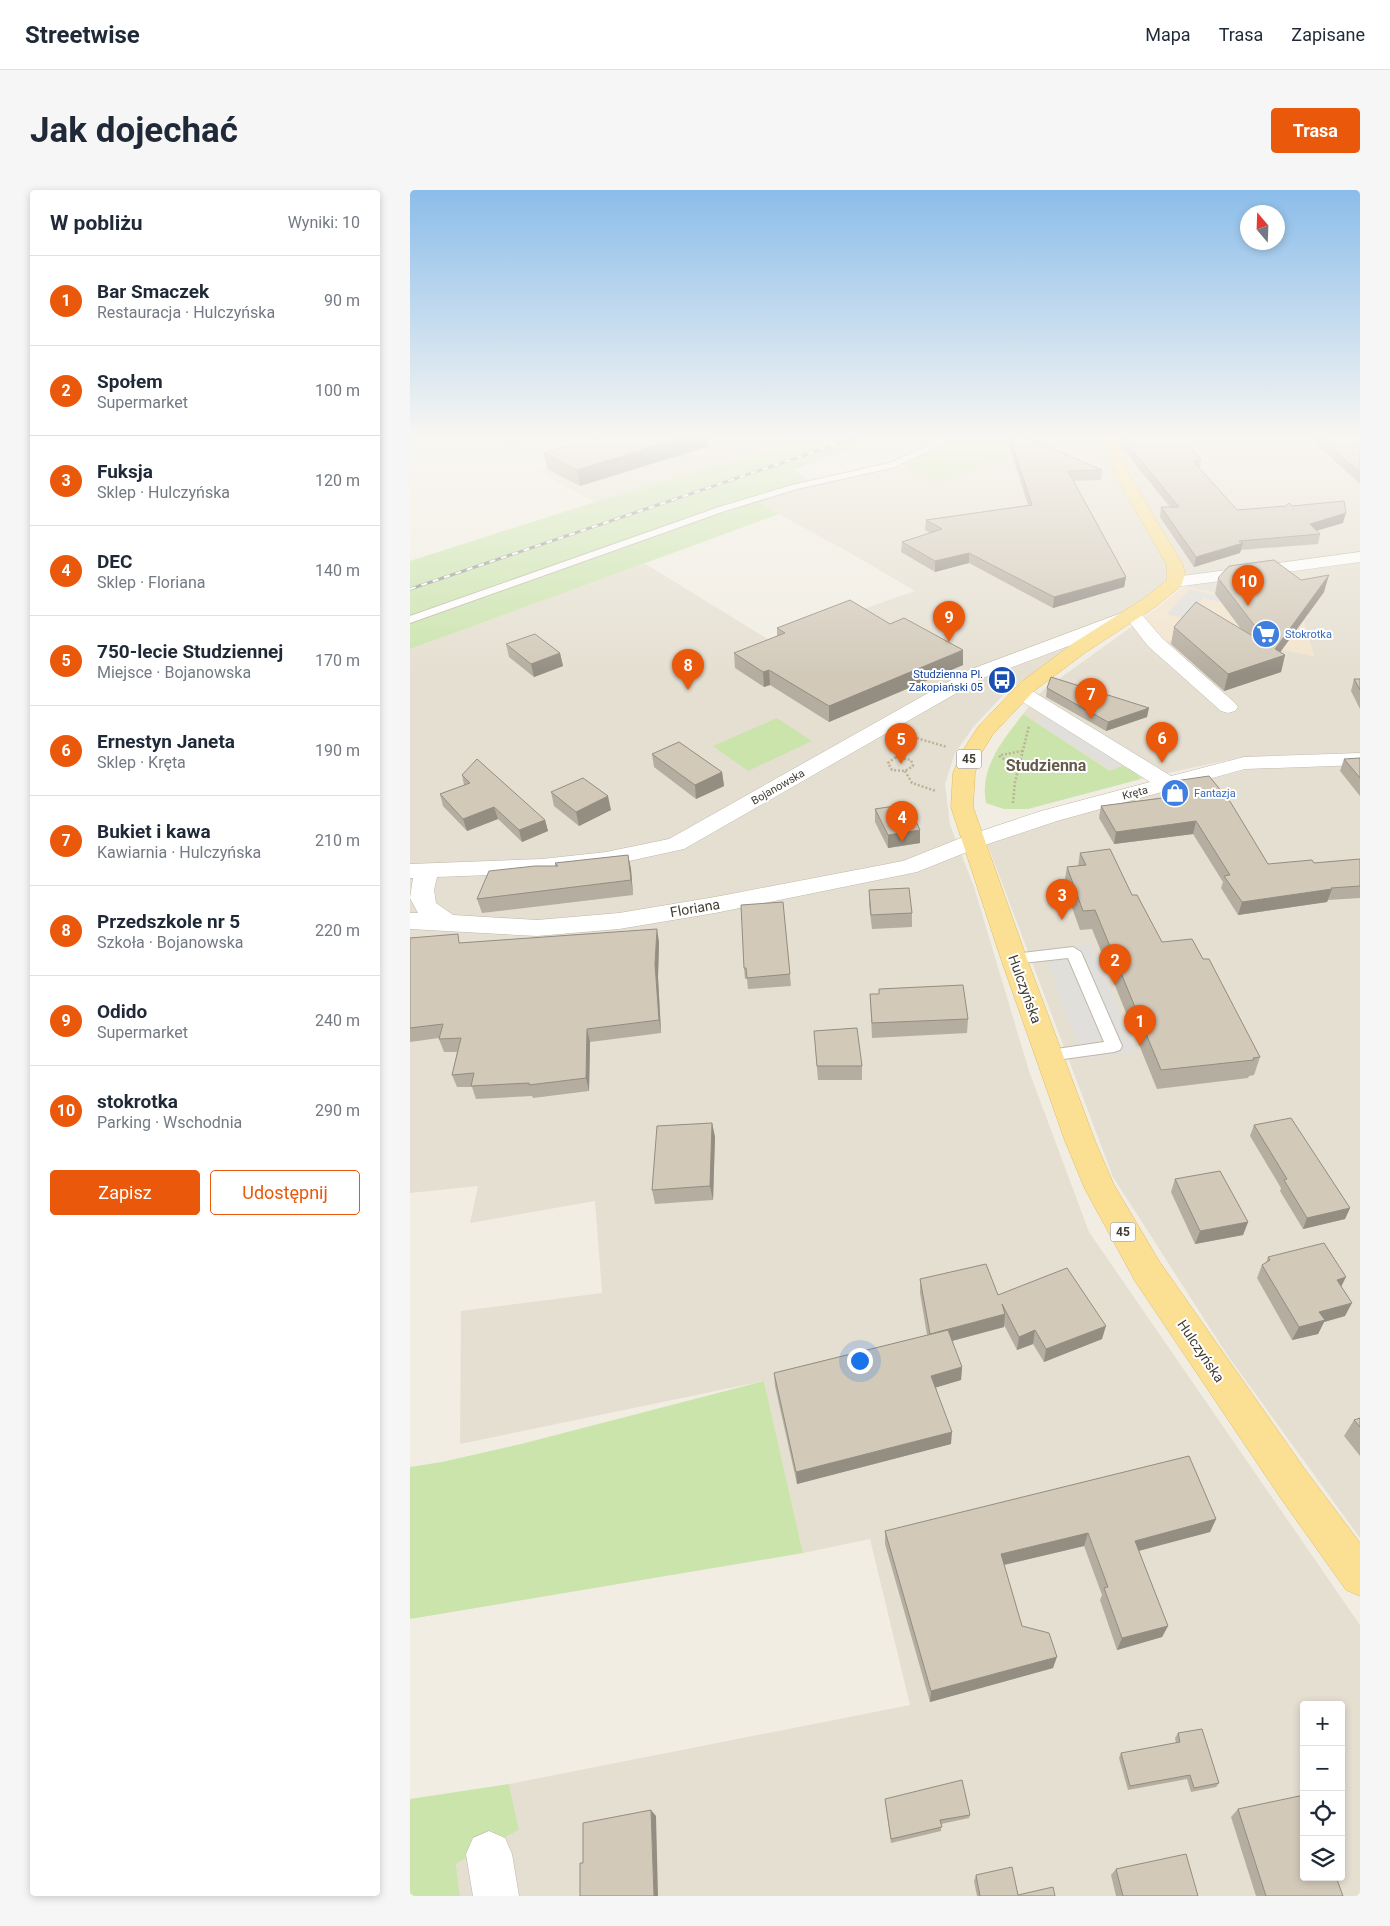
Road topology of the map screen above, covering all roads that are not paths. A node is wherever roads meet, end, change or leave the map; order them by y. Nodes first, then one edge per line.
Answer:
1 (703, 516) edge
2 (1146, 516) edge
3 (1360, 557) edge
4 (1175, 582) junction
5 (1128, 617) junction
6 (410, 620) edge
7 (1029, 697) junction
8 (1228, 707) dead end
9 (1360, 759) edge
10 (1168, 784) junction
11 (974, 841) junction
12 (419, 870) edge
13 (410, 921) edge
14 (452, 925) junction
15 (1014, 959) junction
16 (1049, 1055) junction
17 (1360, 1576) edge

1 - 6 lane
2 - 4 main road
3 - 4 street
4 - 5 main road, Hulczyńska / 45
5 - 7 main road, Hulczyńska / 45
5 - 8 street
5 - 12 street, Bojanowska
7 - 10 street
7 - 11 main road, Hulczyńska / 45
9 - 10 street, Kręta
10 - 11 street, Kręta
11 - 14 street, Floriana
11 - 15 main road, Hulczyńska / 45
12 - 14 street
13 - 14 street, Floriana
15 - 16 main road, Hulczyńska / 45
15 - 16 lane
16 - 17 main road, Hulczyńska / 45

